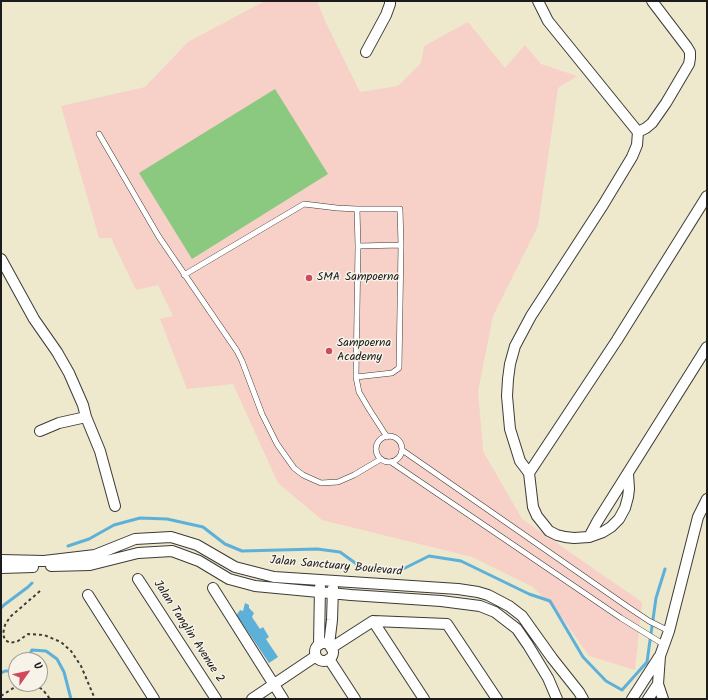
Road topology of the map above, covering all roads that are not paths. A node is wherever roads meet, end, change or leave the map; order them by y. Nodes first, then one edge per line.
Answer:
1 (390, 1) edge
2 (538, 1) edge
3 (652, 1) edge
4 (366, 52) dead end
5 (638, 132) junction
6 (99, 134) dead end
7 (707, 196) edge
8 (357, 209) junction
9 (401, 245) junction
10 (358, 246) junction
11 (1, 259) edge
12 (184, 275) junction
13 (707, 347) edge
14 (356, 377) junction
15 (86, 417) junction
16 (40, 432) dead end
17 (387, 437) junction
18 (402, 450) junction
19 (381, 459) junction
20 (391, 462) junction
21 (530, 473) junction
22 (628, 474) junction
23 (707, 499) edge
24 (115, 506) dead end
25 (589, 537) junction
26 (1, 560) edge
27 (1, 568) edge
28 (138, 578) dead end
29 (320, 579) junction
30 (334, 580) junction
31 (213, 588) dead end
32 (320, 592) junction
33 (333, 593) junction
34 (88, 595) dead end
35 (373, 621) junction
36 (669, 631) junction
37 (663, 644) junction
38 (326, 646) junction
39 (316, 656) junction
40 (660, 656) junction
41 (329, 659) junction
42 (560, 669) junction
43 (548, 678) junction
44 (274, 684) junction
45 (658, 684) junction
46 (154, 699) edge
47 (216, 699) edge
48 (252, 699) edge
49 (283, 699) edge
50 (355, 699) edge
51 (424, 699) edge
52 (497, 699) edge
53 (557, 699) edge
54 (583, 699) edge
55 (632, 699) edge
56 (648, 699) edge
57 (662, 699) edge

1 - 4 street
2 - 5 street
3 - 5 street
5 - 21 street
6 - 12 lane
7 - 21 street
8 - 9 lane
8 - 10 lane
8 - 12 lane
9 - 10 lane
9 - 14 lane
10 - 14 lane
11 - 15 street
12 - 19 lane
13 - 22 street
14 - 17 lane
15 - 16 street
15 - 24 street
17 - 18 lane
17 - 19 lane
18 - 20 lane
18 - 36 lane
19 - 20 lane
20 - 37 lane
21 - 25 street
22 - 25 street
22 - 25 street
23 - 36 street
26 - 29 street, Jalan Sanctuary Boulevard
27 - 32 street
28 - 47 street, Jalan Tanglin Avenue 2
29 - 30 street, Jalan Sanctuary Boulevard
29 - 32 street
30 - 33 street
30 - 42 street, Jalan Sanctuary Boulevard
31 - 44 street
32 - 33 street
32 - 38 street
33 - 38 street
33 - 43 street
34 - 46 street
35 - 38 street
35 - 51 street
35 - 52 street
36 - 37 street
37 - 40 street
38 - 39 street
38 - 41 street
39 - 41 street
39 - 44 street
40 - 45 street
40 - 55 street
41 - 50 street
42 - 43 street
42 - 54 street, Jalan Sanctuary Boulevard
43 - 53 street
44 - 48 street
44 - 49 street
45 - 56 street
45 - 57 street

